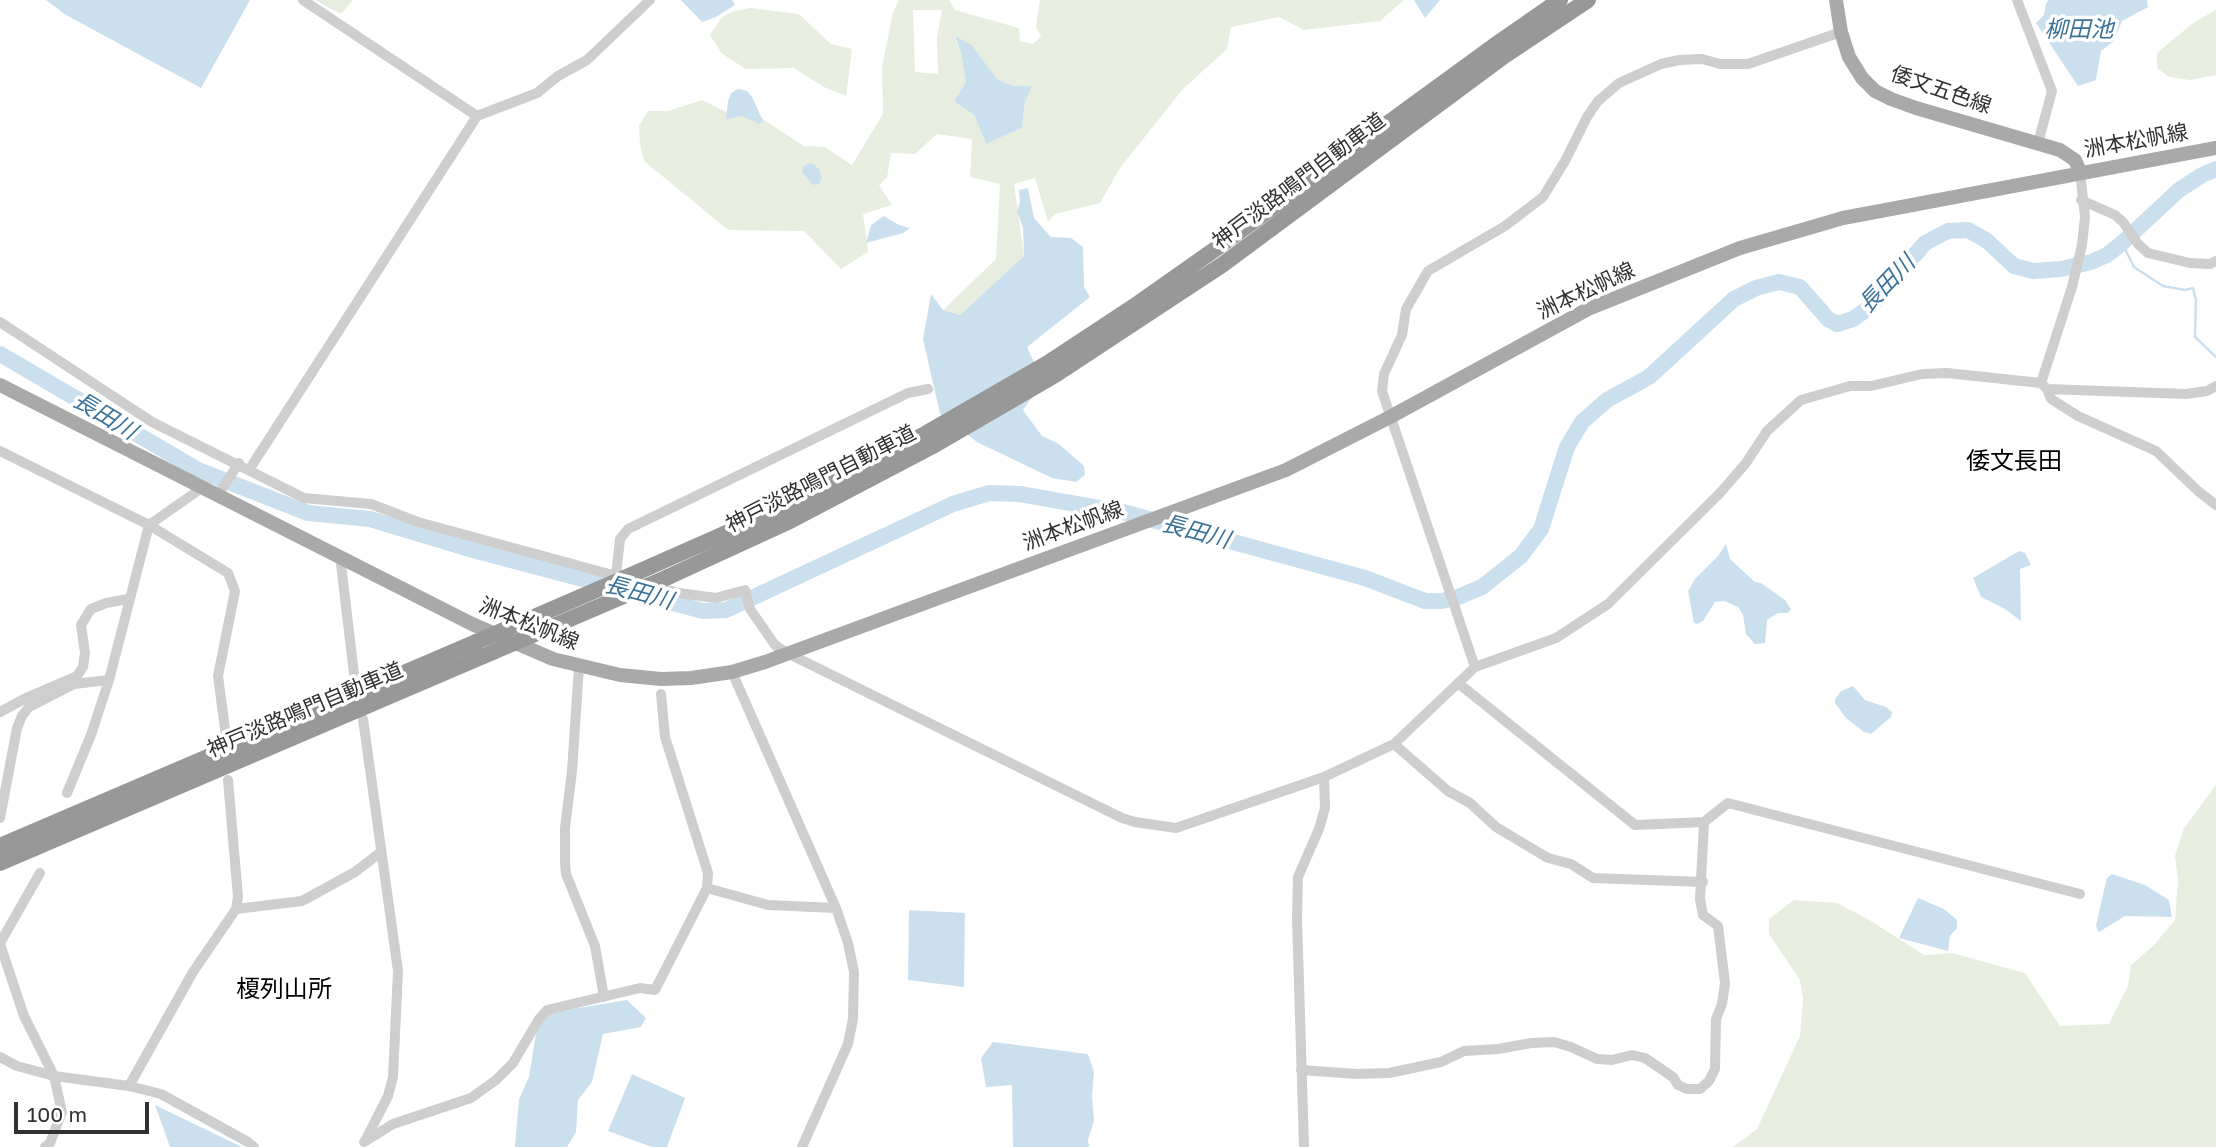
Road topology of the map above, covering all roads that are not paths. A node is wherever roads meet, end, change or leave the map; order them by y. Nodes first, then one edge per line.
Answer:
1 (303, 0) edge
2 (650, 0) edge
3 (1560, 0) edge
4 (1588, 0) edge
5 (1836, 0) edge
6 (2017, 0) edge
7 (1841, 32) junction
8 (477, 116) junction
9 (2038, 143) junction
10 (2216, 148) edge
11 (2080, 173) junction
12 (2081, 200) junction
13 (2216, 261) edge
14 (0, 322) edge
15 (1051, 369) junction
16 (0, 385) edge
17 (2044, 386) junction
18 (2216, 386) edge
19 (928, 388) dead end
20 (1390, 417) junction
21 (928, 441) junction
22 (0, 450) edge
23 (239, 463) junction
24 (249, 470) junction
25 (198, 487) junction
26 (217, 496) junction
27 (2216, 505) edge
28 (149, 526) junction
29 (340, 556) junction
30 (616, 576) junction
31 (128, 599) junction
32 (787, 653) junction
33 (579, 667) junction
34 (1475, 667) junction
35 (732, 672) junction
36 (109, 680) junction
37 (355, 682) dead end
38 (1458, 683) junction
39 (661, 694) dead end
40 (0, 712) edge
41 (363, 719) dead end
42 (226, 736) dead end
43 (1394, 744) junction
44 (1324, 777) junction
45 (228, 779) dead end
46 (67, 793) dead end
47 (0, 818) edge
48 (1704, 822) junction
49 (0, 846) edge
50 (382, 852) junction
51 (0, 863) edge
52 (40, 873) dead end
53 (1703, 882) junction
54 (707, 888) junction
55 (2080, 894) dead end
56 (836, 908) junction
57 (236, 909) junction
58 (0, 944) edge
59 (604, 997) junction
60 (0, 1057) edge
61 (1301, 1070) junction
62 (54, 1076) junction
63 (129, 1086) junction
64 (363, 1144) edge
65 (46, 1147) edge
66 (254, 1147) edge
67 (802, 1147) edge
68 (1304, 1147) edge

1 - 8 street
2 - 8 street
3 - 15 highway, 神戸淡路鳴門自動車道
4 - 15 highway, 神戸淡路鳴門自動車道
5 - 7 main road, 倭文五色線
6 - 9 street
7 - 9 main road, 倭文五色線
7 - 20 street
8 - 24 street
9 - 11 main road, 倭文五色線
10 - 11 main road, 洲本松帆線
11 - 12 street
11 - 20 main road, 洲本松帆線
12 - 13 street
12 - 17 street
14 - 23 street
15 - 21 highway, 神戸淡路鳴門自動車道
16 - 25 main road, 洲本松帆線
17 - 18 street
17 - 27 street
17 - 34 street
19 - 30 street
20 - 32 main road, 洲本松帆線
20 - 34 street
21 - 49 highway, 神戸淡路鳴門自動車道, bridge
21 - 51 highway, 神戸淡路鳴門自動車道, bridge
22 - 28 street
23 - 24 street
23 - 26 street
24 - 30 street
25 - 26 main road, 洲本松帆線
25 - 28 street
26 - 29 main road, 洲本松帆線
28 - 31 street
28 - 42 street
29 - 33 main road, 洲本松帆線
29 - 37 street
30 - 32 street
31 - 36 street
31 - 40 street
32 - 35 main road, 洲本松帆線
32 - 44 street
33 - 35 main road, 洲本松帆線
33 - 59 street
34 - 38 street
35 - 56 street
36 - 46 street
36 - 47 street
38 - 43 street
38 - 48 street
39 - 54 street
41 - 50 street
43 - 44 street
43 - 53 street
44 - 61 street
45 - 57 street
48 - 53 street
48 - 55 street
50 - 57 street
50 - 64 street
52 - 58 street
53 - 61 street
54 - 56 street
54 - 59 street
56 - 67 street
57 - 63 street
58 - 62 street
59 - 64 street
60 - 62 street
61 - 68 street
62 - 63 street
62 - 65 street
63 - 66 street

